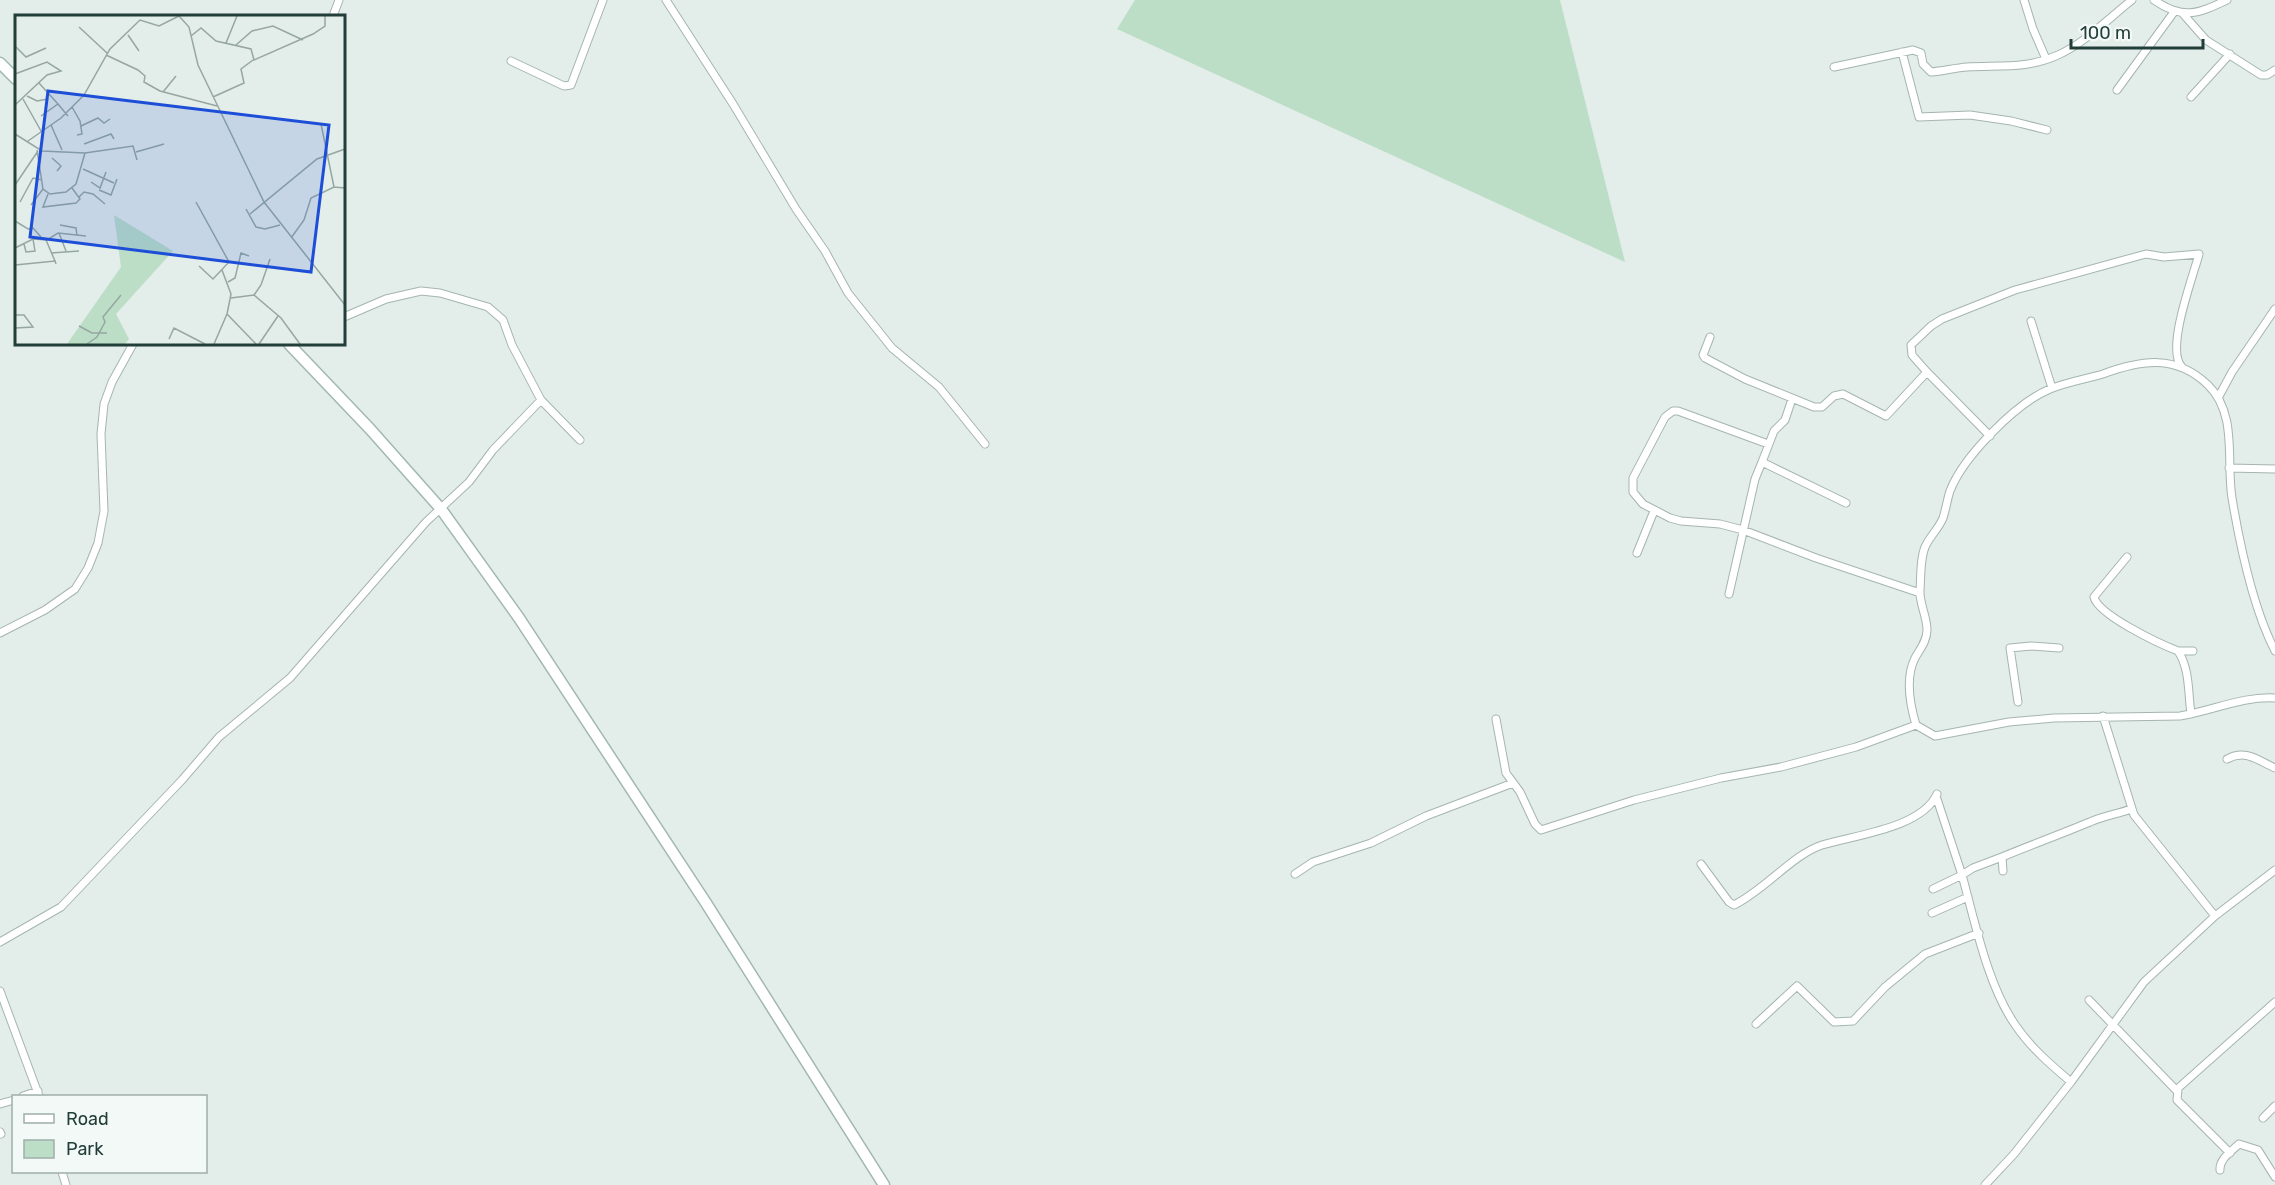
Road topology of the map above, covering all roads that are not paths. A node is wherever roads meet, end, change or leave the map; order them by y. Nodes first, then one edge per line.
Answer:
1 (339, 0) edge
2 (603, 0) edge
3 (666, 0) edge
4 (2024, 0) edge
5 (2133, 0) edge
6 (2154, 0) edge
7 (2227, 0) edge
8 (2174, 12) junction
9 (333, 15) edge
10 (2184, 15) junction
11 (1902, 52) junction
12 (2230, 54) junction
13 (2046, 58) junction
14 (510, 61) dead end
15 (0, 63) edge
16 (1834, 67) dead end
17 (2275, 70) edge
18 (15, 78) edge
19 (2117, 90) dead end
20 (2191, 97) dead end
21 (2047, 130) dead end
22 (2275, 309) edge
23 (345, 317) edge
24 (2031, 321) dead end
25 (1710, 337) dead end
26 (132, 345) edge
27 (290, 345) edge
28 (2183, 368) junction
29 (1927, 372) junction
30 (2052, 388) junction
31 (2218, 398) junction
32 (1792, 399) junction
33 (541, 400) junction
34 (1990, 436) junction
35 (580, 440) dead end
36 (985, 444) dead end
37 (1768, 444) junction
38 (1762, 462) junction
39 (2229, 468) junction
40 (2275, 469) edge
41 (1846, 503) dead end
42 (441, 509) junction
43 (1654, 511) junction
44 (1743, 530) junction
45 (1637, 553) dead end
46 (2127, 556) dead end
47 (1920, 593) junction
48 (1729, 594) dead end
49 (0, 633) edge
50 (2059, 648) dead end
51 (2178, 651) junction
52 (2193, 651) dead end
53 (2275, 651) edge
54 (2275, 698) edge
55 (2018, 702) dead end
56 (2191, 714) junction
57 (2103, 716) junction
58 (1496, 718) dead end
59 (1916, 725) junction
60 (2227, 759) dead end
61 (2275, 768) edge
62 (1512, 783) junction
63 (2131, 809) junction
64 (2002, 857) junction
65 (1701, 864) dead end
66 (2275, 870) edge
67 (2003, 871) dead end
68 (1295, 874) dead end
69 (1962, 875) junction
70 (1933, 889) dead end
71 (1968, 897) junction
72 (1932, 913) dead end
73 (2215, 916) junction
74 (1979, 933) junction
75 (0, 942) edge
76 (0, 991) edge
77 (2089, 1000) dead end
78 (2275, 1002) edge
79 (1756, 1024) dead end
80 (2114, 1026) junction
81 (2071, 1082) junction
82 (2178, 1089) junction
83 (38, 1094) edge
84 (2275, 1106) edge
85 (2264, 1118) dead end
86 (2230, 1153) junction
87 (2220, 1170) dead end
88 (2275, 1177) edge
89 (884, 1185) edge
90 (1985, 1185) edge

1 - 9 street
2 - 14 street
3 - 36 street
4 - 13 street
5 - 13 street
6 - 8 street
7 - 10 street
8 - 10 street
8 - 19 street
10 - 12 street
11 - 13 street
11 - 16 street
11 - 21 street
12 - 17 street
12 - 20 street
15 - 18 street
22 - 31 street
23 - 33 street
24 - 30 street
25 - 32 street
26 - 49 street
27 - 42 street
28 - 29 street
28 - 30 street
28 - 31 street
29 - 32 street
29 - 34 street
30 - 34 street
31 - 39 street
32 - 37 street
33 - 35 street
33 - 42 street
34 - 47 street
37 - 38 street
37 - 43 street
38 - 41 street
38 - 44 street
39 - 40 street
39 - 53 street
42 - 75 street
42 - 89 street
43 - 44 street
43 - 45 street
44 - 47 street
44 - 48 street
46 - 51 street
47 - 59 street
50 - 55 street
51 - 52 street
51 - 56 street
54 - 56 street
56 - 57 street
57 - 59 street
57 - 63 street
58 - 62 street
59 - 62 street
60 - 61 street
62 - 68 street
63 - 64 street
63 - 73 street
64 - 67 street
64 - 69 street
65 - 69 street
66 - 73 street
69 - 70 street
69 - 71 street
71 - 72 street
71 - 74 street
73 - 80 street
74 - 79 street
74 - 81 street
76 - 83 street
77 - 80 street
78 - 82 street
80 - 81 street
80 - 82 street
81 - 90 street
82 - 86 street
84 - 85 street
86 - 87 street
86 - 88 street

